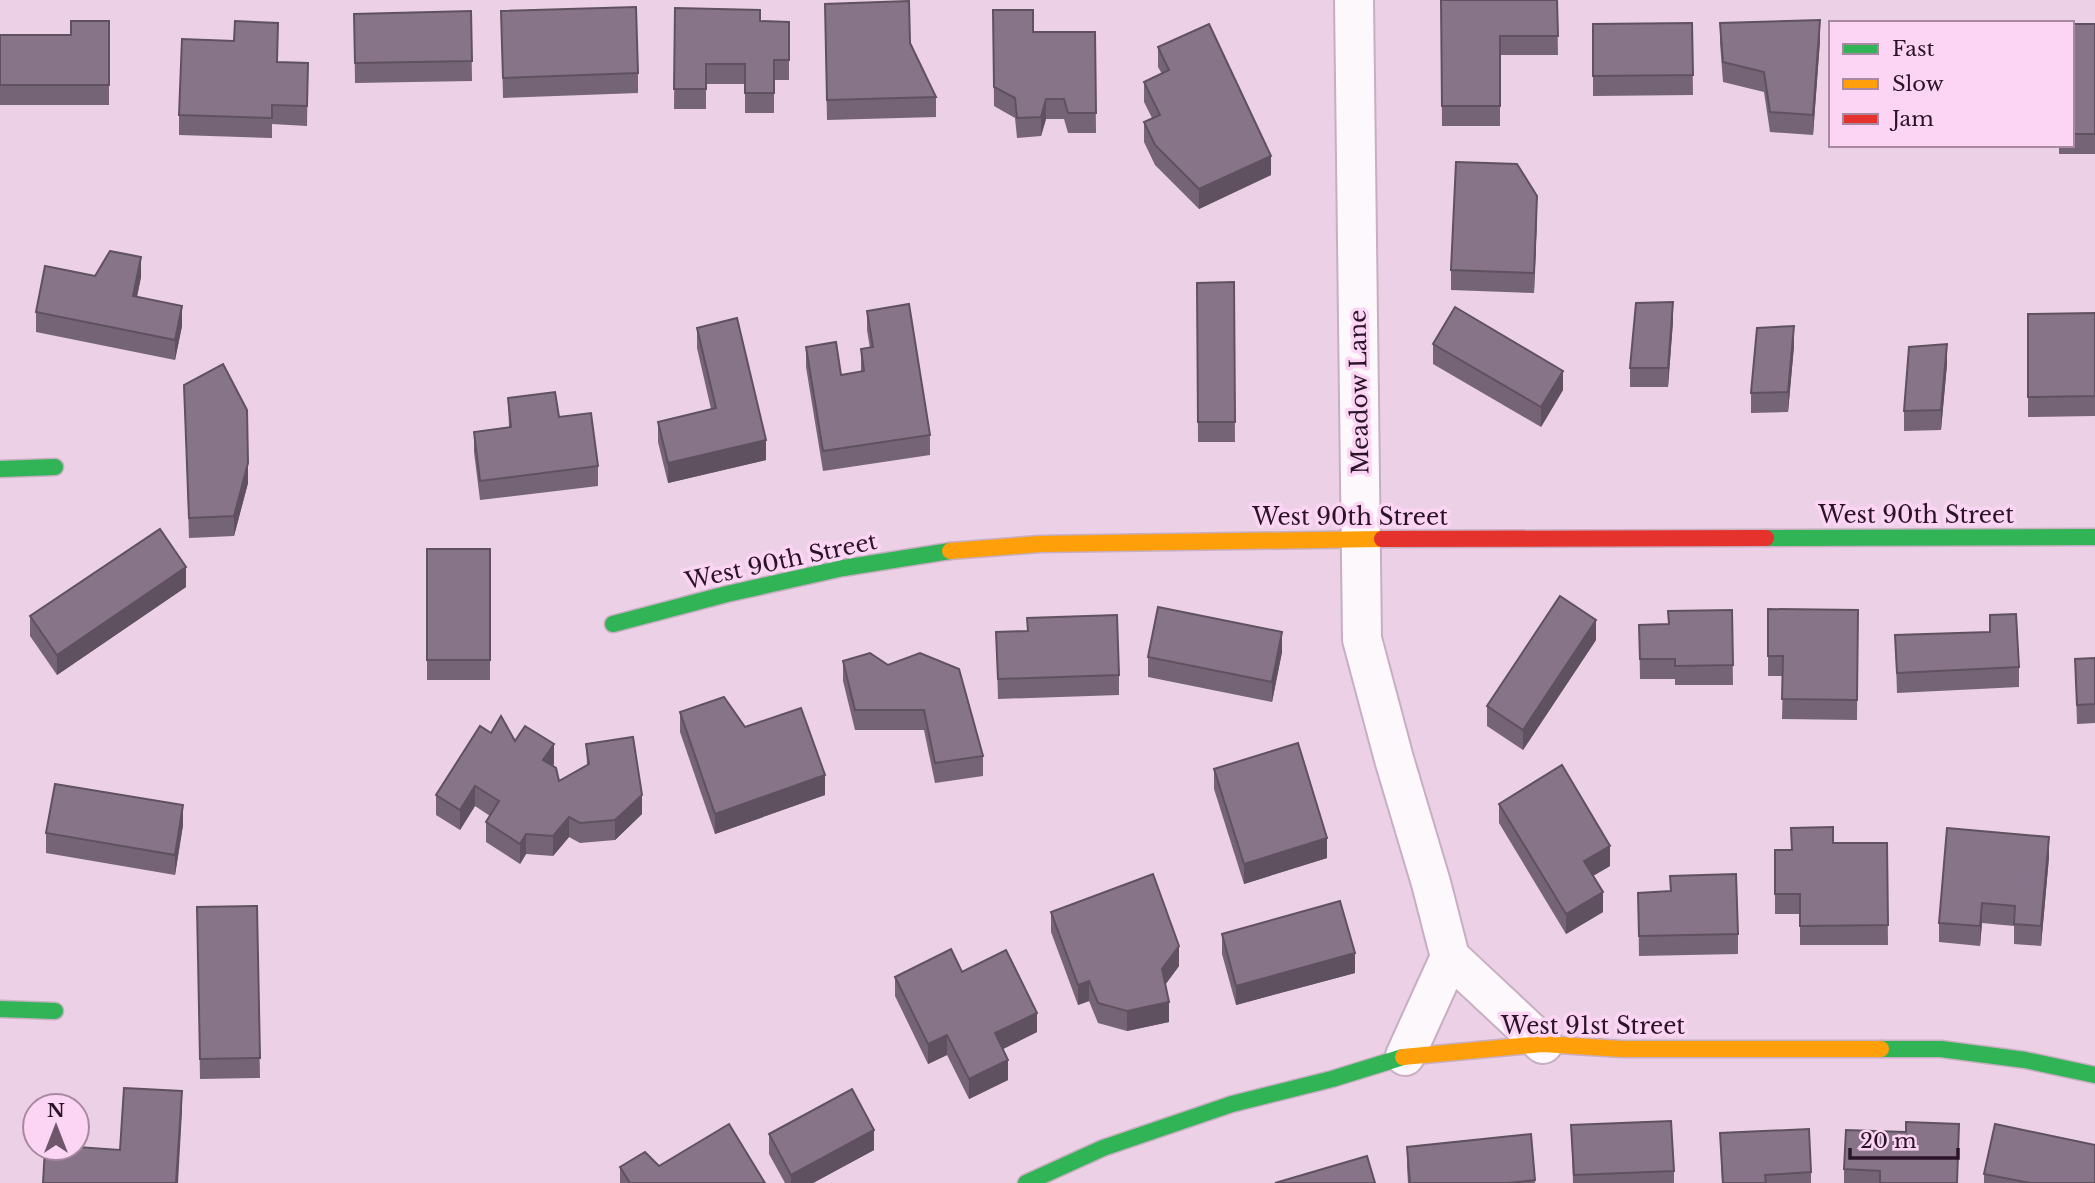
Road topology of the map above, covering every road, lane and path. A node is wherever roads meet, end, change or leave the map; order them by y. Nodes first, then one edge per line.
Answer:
1 (1354, 0) edge
2 (55, 467) dead end
3 (0, 469) edge
4 (2095, 537) edge
5 (1360, 540) junction
6 (613, 624) dead end
7 (1450, 957) junction
8 (0, 1009) edge
9 (55, 1011) dead end
10 (1543, 1044) junction
11 (1405, 1056) junction
12 (2095, 1075) edge
13 (1026, 1183) edge

1 - 5 street, Meadow Lane
2 - 3 street
4 - 5 street, West 90th Street
5 - 6 street, West 90th Street
5 - 7 street, Meadow Lane
7 - 10 street
7 - 11 street
8 - 9 street
10 - 11 street, West 91st Street
10 - 12 street, West 91st Street
11 - 13 street, West 91st Street

